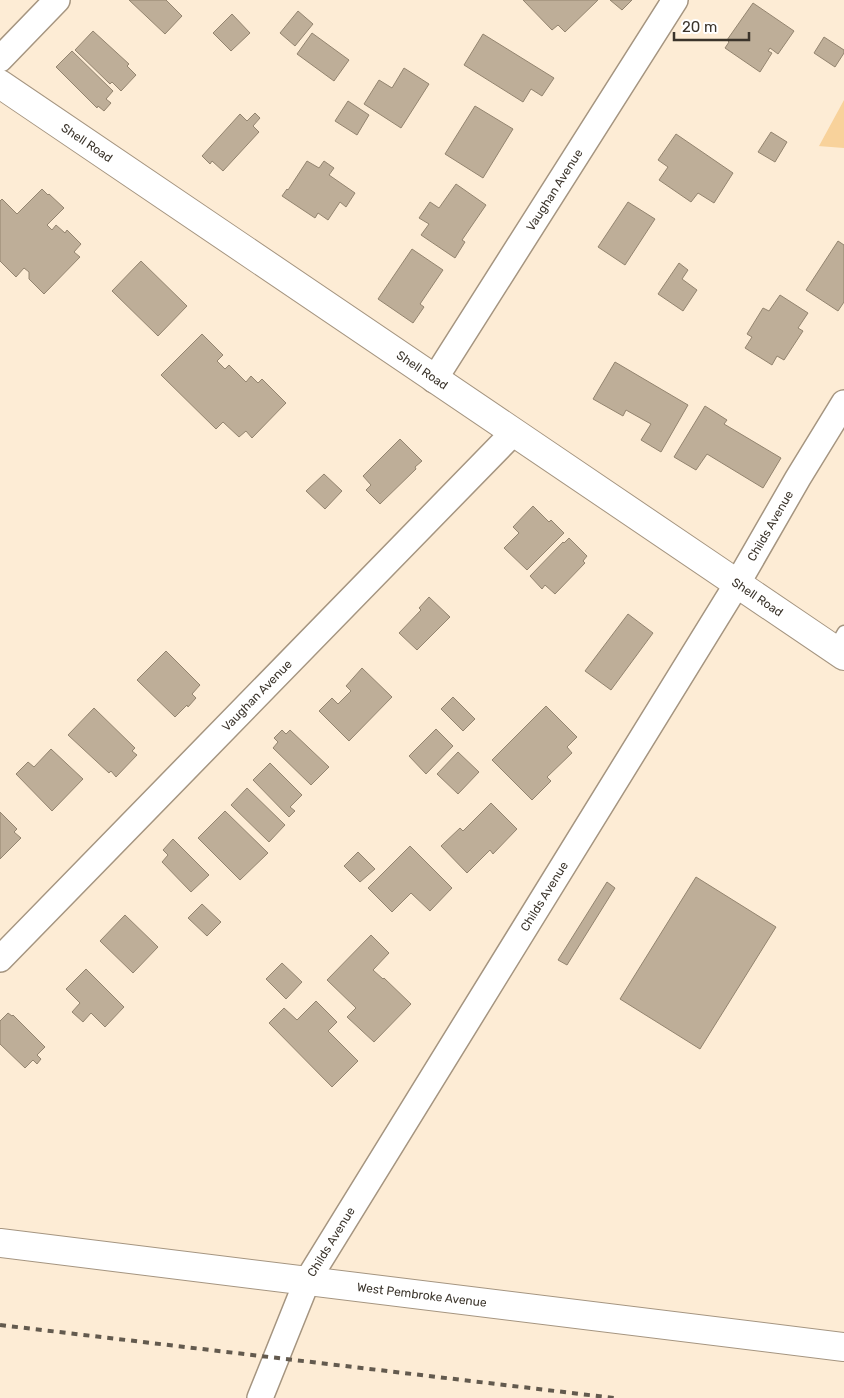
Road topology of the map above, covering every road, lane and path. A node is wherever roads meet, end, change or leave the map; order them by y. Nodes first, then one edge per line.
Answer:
1 (57, 0) edge
2 (675, 0) edge
3 (0, 59) edge
4 (0, 84) edge
5 (434, 380) junction
6 (844, 403) edge
7 (513, 433) junction
8 (737, 584) junction
9 (841, 646) edge
10 (0, 959) edge
11 (0, 1243) edge
12 (307, 1281) junction
13 (844, 1346) edge
14 (260, 1398) edge

1 - 3 street
2 - 5 street, Vaughan Avenue
4 - 5 street, Shell Road
5 - 7 street, Shell Road
6 - 8 street, Childs Avenue
7 - 8 street, Shell Road
7 - 10 street, Vaughan Avenue
8 - 9 street, Shell Road
8 - 12 street, Childs Avenue
11 - 12 street, West Pembroke Avenue
12 - 13 street, West Pembroke Avenue
12 - 14 street, Childs Avenue

